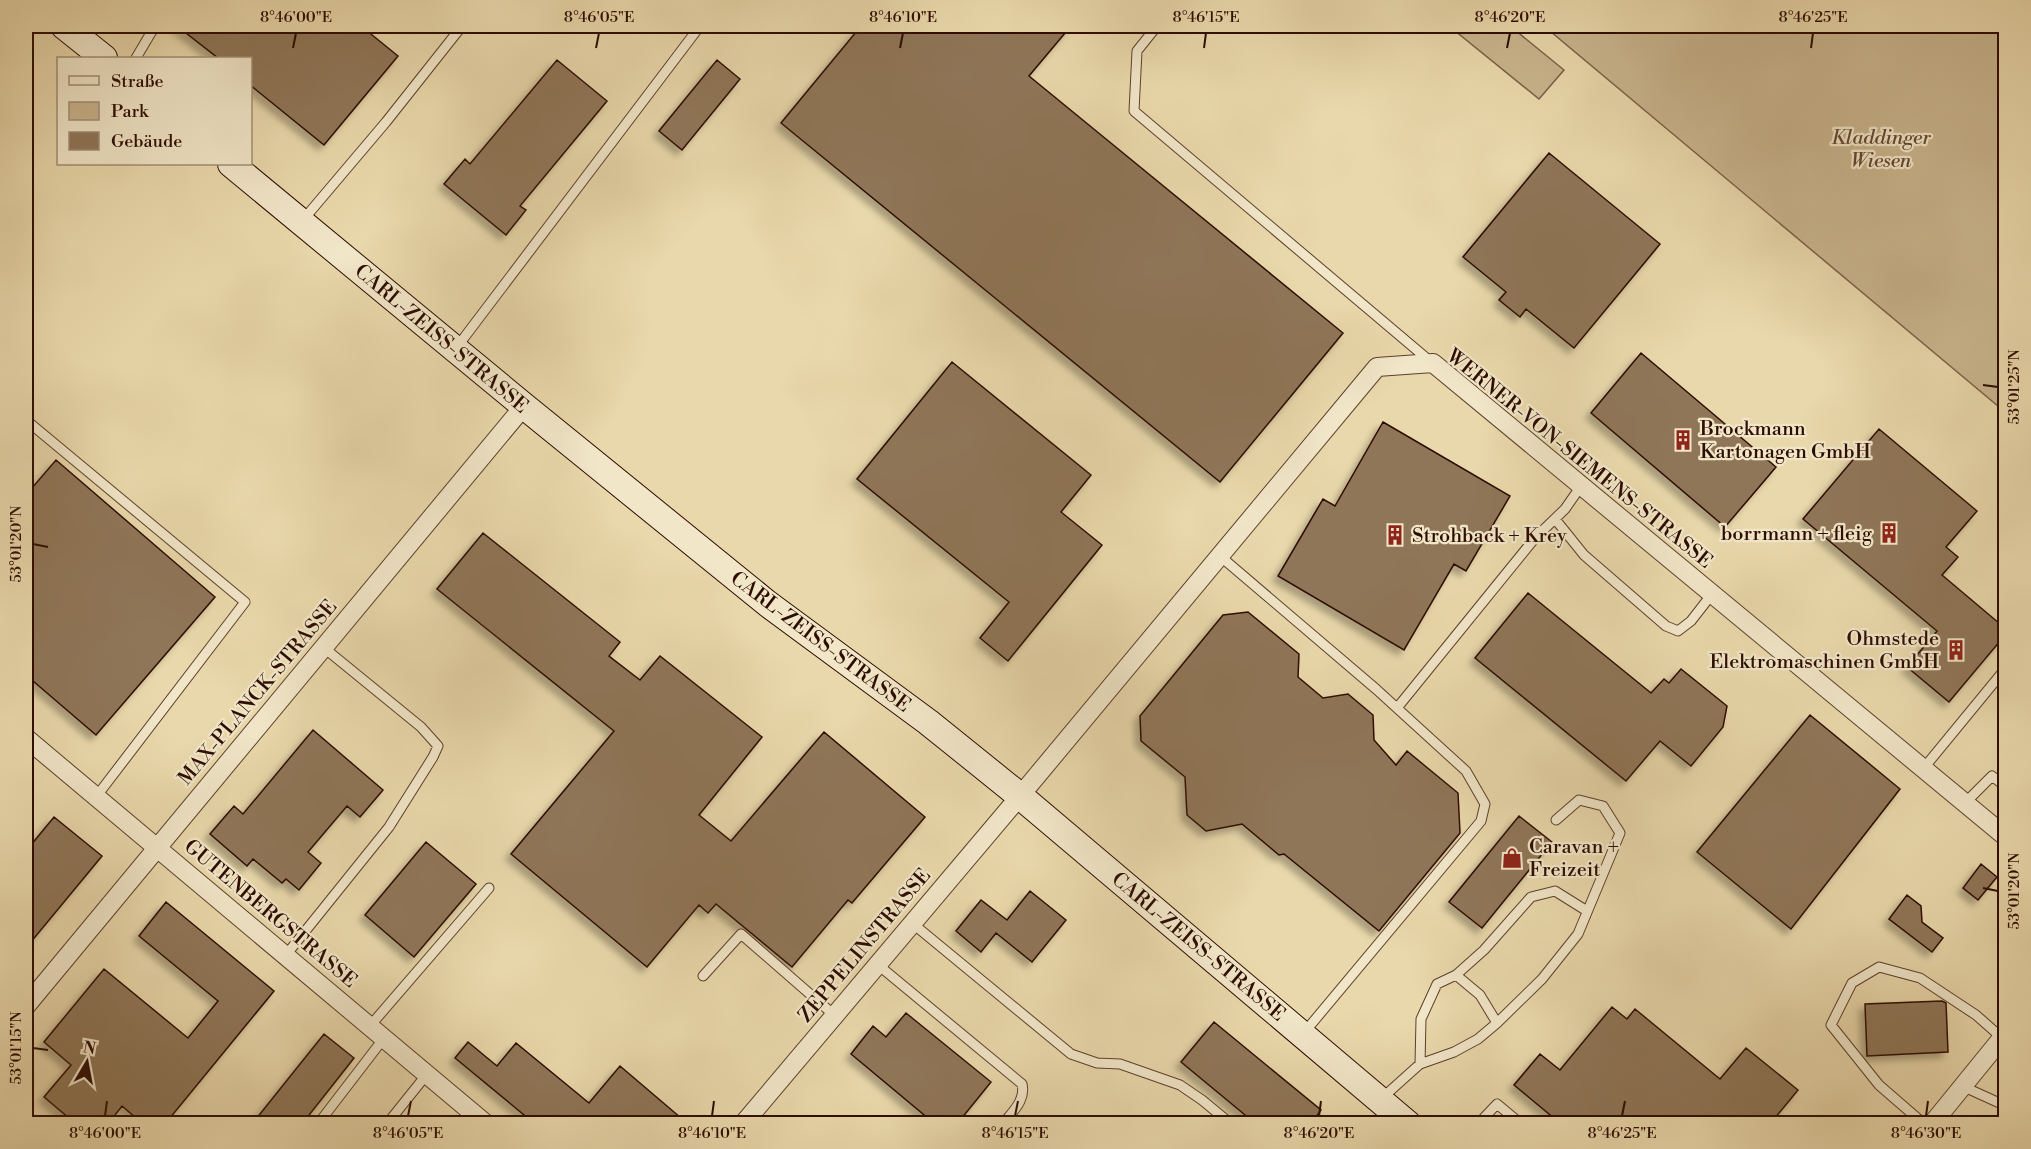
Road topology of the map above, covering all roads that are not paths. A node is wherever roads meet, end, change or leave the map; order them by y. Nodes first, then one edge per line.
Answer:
1 (64, 26) edge
2 (155, 26) edge
3 (462, 26) edge
4 (700, 26) edge
5 (1158, 26) edge
6 (103, 57) edge
7 (137, 57) edge
8 (232, 165) edge
9 (301, 222) junction
10 (455, 349) junction
11 (1433, 363) junction
12 (524, 406) junction
13 (26, 420) edge
14 (1581, 486) junction
15 (1554, 519) junction
16 (1220, 556) junction
17 (1712, 594) junction
18 (323, 647) junction
19 (2006, 668) edge
20 (1397, 708) junction
21 (26, 738) edge
22 (1923, 769) junction
23 (2006, 787) edge
24 (96, 796) junction
25 (1020, 796) junction
26 (1965, 804) junction
27 (1556, 820) dead end
28 (2006, 837) edge
29 (157, 847) junction
30 (489, 888) dead end
31 (1587, 910) junction
32 (912, 923) junction
33 (286, 955) junction
34 (877, 964) junction
35 (1456, 975) junction
36 (703, 976) dead end
37 (26, 1006) edge
38 (834, 1015) junction
39 (1497, 1023) junction
40 (377, 1032) junction
41 (1303, 1034) junction
42 (2004, 1036) edge
43 (1420, 1064) junction
44 (427, 1074) junction
45 (1962, 1086) junction
46 (1380, 1100) junction
47 (2006, 1106) edge
48 (318, 1124) edge
49 (387, 1124) edge
50 (486, 1124) edge
51 (743, 1124) edge
52 (1003, 1124) edge
53 (1231, 1124) edge
54 (1408, 1124) edge
55 (1478, 1124) edge
56 (1521, 1124) edge
57 (1924, 1124) edge
58 (1932, 1124) edge

1 - 6 main road
2 - 7 lane
3 - 9 lane
4 - 10 lane
5 - 11 lane
8 - 9 main road, CARL-ZEISS-STRASSE
9 - 10 main road, CARL-ZEISS-STRASSE
10 - 12 main road, CARL-ZEISS-STRASSE
11 - 14 street, WERNER-VON-SIEMENS-STRASSE
11 - 16 street, WERNER-VON-SIEMENS-STRASSE
12 - 18 street, MAX-PLANCK-STRASSE
12 - 25 main road, CARL-ZEISS-STRASSE
13 - 24 lane
14 - 15 lane
14 - 17 street, WERNER-VON-SIEMENS-STRASSE
15 - 17 lane
15 - 20 lane
16 - 20 lane
16 - 25 street, WERNER-VON-SIEMENS-STRASSE
17 - 22 street, WERNER-VON-SIEMENS-STRASSE
18 - 29 street, MAX-PLANCK-STRASSE
18 - 33 lane
19 - 22 lane
20 - 41 lane
21 - 24 street, GUTENBERGSTRASSE
22 - 26 street, WERNER-VON-SIEMENS-STRASSE
23 - 26 lane
24 - 29 street, GUTENBERGSTRASSE
25 - 32 street, ZEPPELINSTRASSE
25 - 41 main road, CARL-ZEISS-STRASSE
26 - 28 street, WERNER-VON-SIEMENS-STRASSE
27 - 31 lane
29 - 33 street, GUTENBERGSTRASSE
29 - 37 street, MAX-PLANCK-STRASSE
30 - 40 lane
31 - 35 lane
31 - 39 lane
32 - 34 street, ZEPPELINSTRASSE
32 - 53 lane
33 - 40 street, GUTENBERGSTRASSE
34 - 38 street, ZEPPELINSTRASSE
34 - 52 lane
35 - 39 lane
35 - 43 lane
36 - 38 lane
38 - 51 street, ZEPPELINSTRASSE
39 - 43 lane
40 - 44 street, GUTENBERGSTRASSE
40 - 48 lane
41 - 46 main road, CARL-ZEISS-STRASSE
42 - 45 street
42 - 57 lane
43 - 46 lane
44 - 49 lane
44 - 50 street, GUTENBERGSTRASSE
45 - 47 lane
45 - 58 street
46 - 54 main road, CARL-ZEISS-STRASSE
55 - 56 lane

